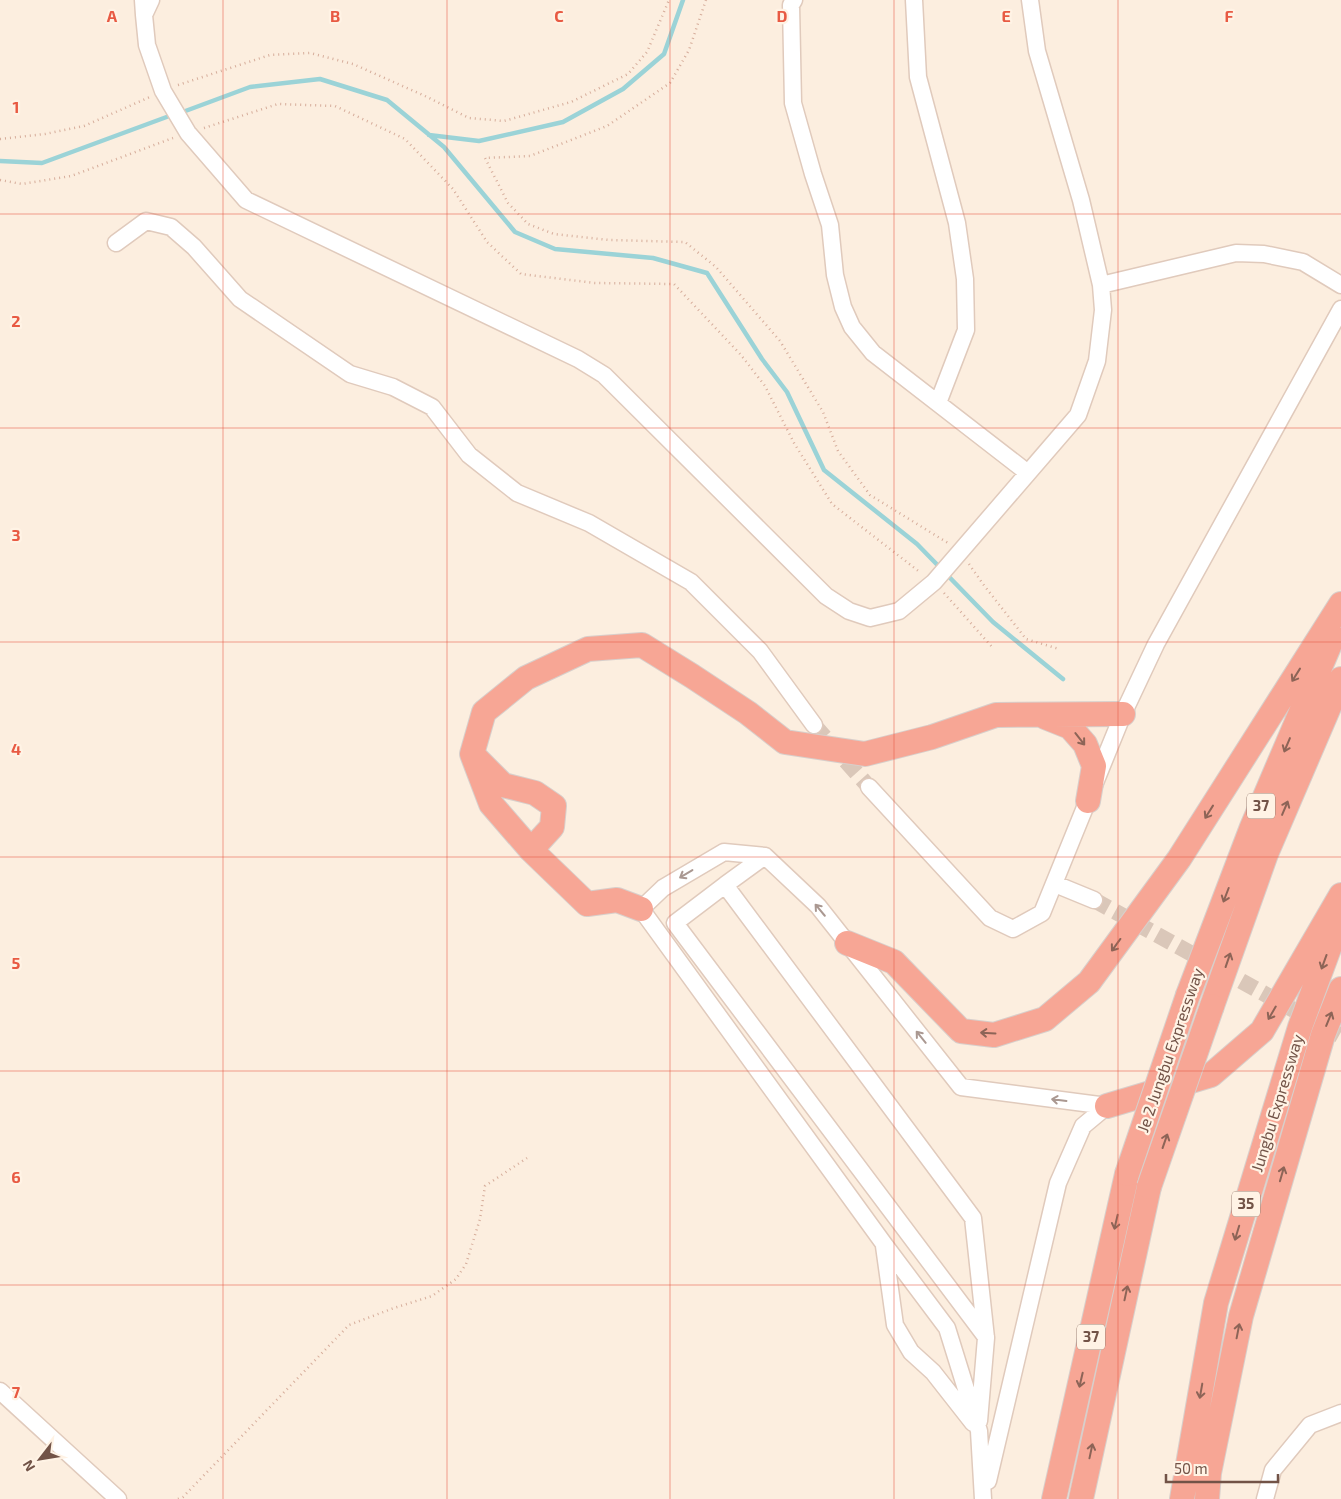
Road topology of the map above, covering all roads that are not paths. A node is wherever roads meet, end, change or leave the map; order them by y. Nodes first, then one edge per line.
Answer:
1 (152, 0) edge
2 (794, 0) edge
3 (914, 0) edge
4 (1030, 0) edge
5 (144, 8) edge
6 (116, 243) dead end
7 (1341, 284) edge
8 (1101, 285) junction
9 (1341, 309) edge
10 (938, 403) junction
11 (1028, 473) junction
12 (1341, 604) edge
13 (1341, 619) edge
14 (1341, 679) edge
15 (1123, 714) junction
16 (1039, 715) junction
17 (814, 725) tunnel mouth
18 (472, 754) junction
19 (869, 787) tunnel mouth
20 (1088, 801) junction
21 (531, 850) junction
22 (765, 856) junction
23 (1055, 884) junction
24 (725, 886) junction
25 (1341, 895) edge
26 (1094, 900) tunnel mouth
27 (641, 909) junction
28 (1341, 916) edge
29 (847, 943) junction
30 (1341, 989) edge
31 (1107, 1106) junction
32 (884, 1244) junction
33 (986, 1338) junction
34 (0, 1391) edge
35 (1341, 1413) edge
36 (979, 1431) junction
37 (118, 1499) edge
38 (983, 1499) edge
39 (1054, 1499) edge
40 (1081, 1499) edge
41 (1182, 1499) edge
42 (1207, 1499) edge
43 (1265, 1499) edge

1 - 5 street
2 - 10 street
3 - 10 street
4 - 8 street
5 - 11 street
6 - 17 street
7 - 8 street
8 - 11 street
9 - 15 street
10 - 11 street
12 -> 29 highway
13 -> 39 highway, Je 2 Jungbu Expressway / 37, bridge
40 -> 14 highway, Je 2 Jungbu Expressway / 37, bridge
15 - 16 highway
15 - 20 street
16 - 18 highway
16 -> 20 highway
18 - 21 highway
18 - 21 highway
19 - 23 street
20 - 23 street
21 - 27 highway
22 - 24 street
22 -> 27 street
29 -> 22 street
23 - 26 street
24 - 33 street
24 - 33 street
25 -> 31 highway
27 - 32 street
28 -> 41 highway, Jungbu Expressway / 35
31 -> 29 street
42 -> 30 highway, Jungbu Expressway / 35
31 - 38 street
32 - 36 street
32 - 36 street
33 - 36 street
34 - 37 street
35 - 43 street
36 - 38 street

